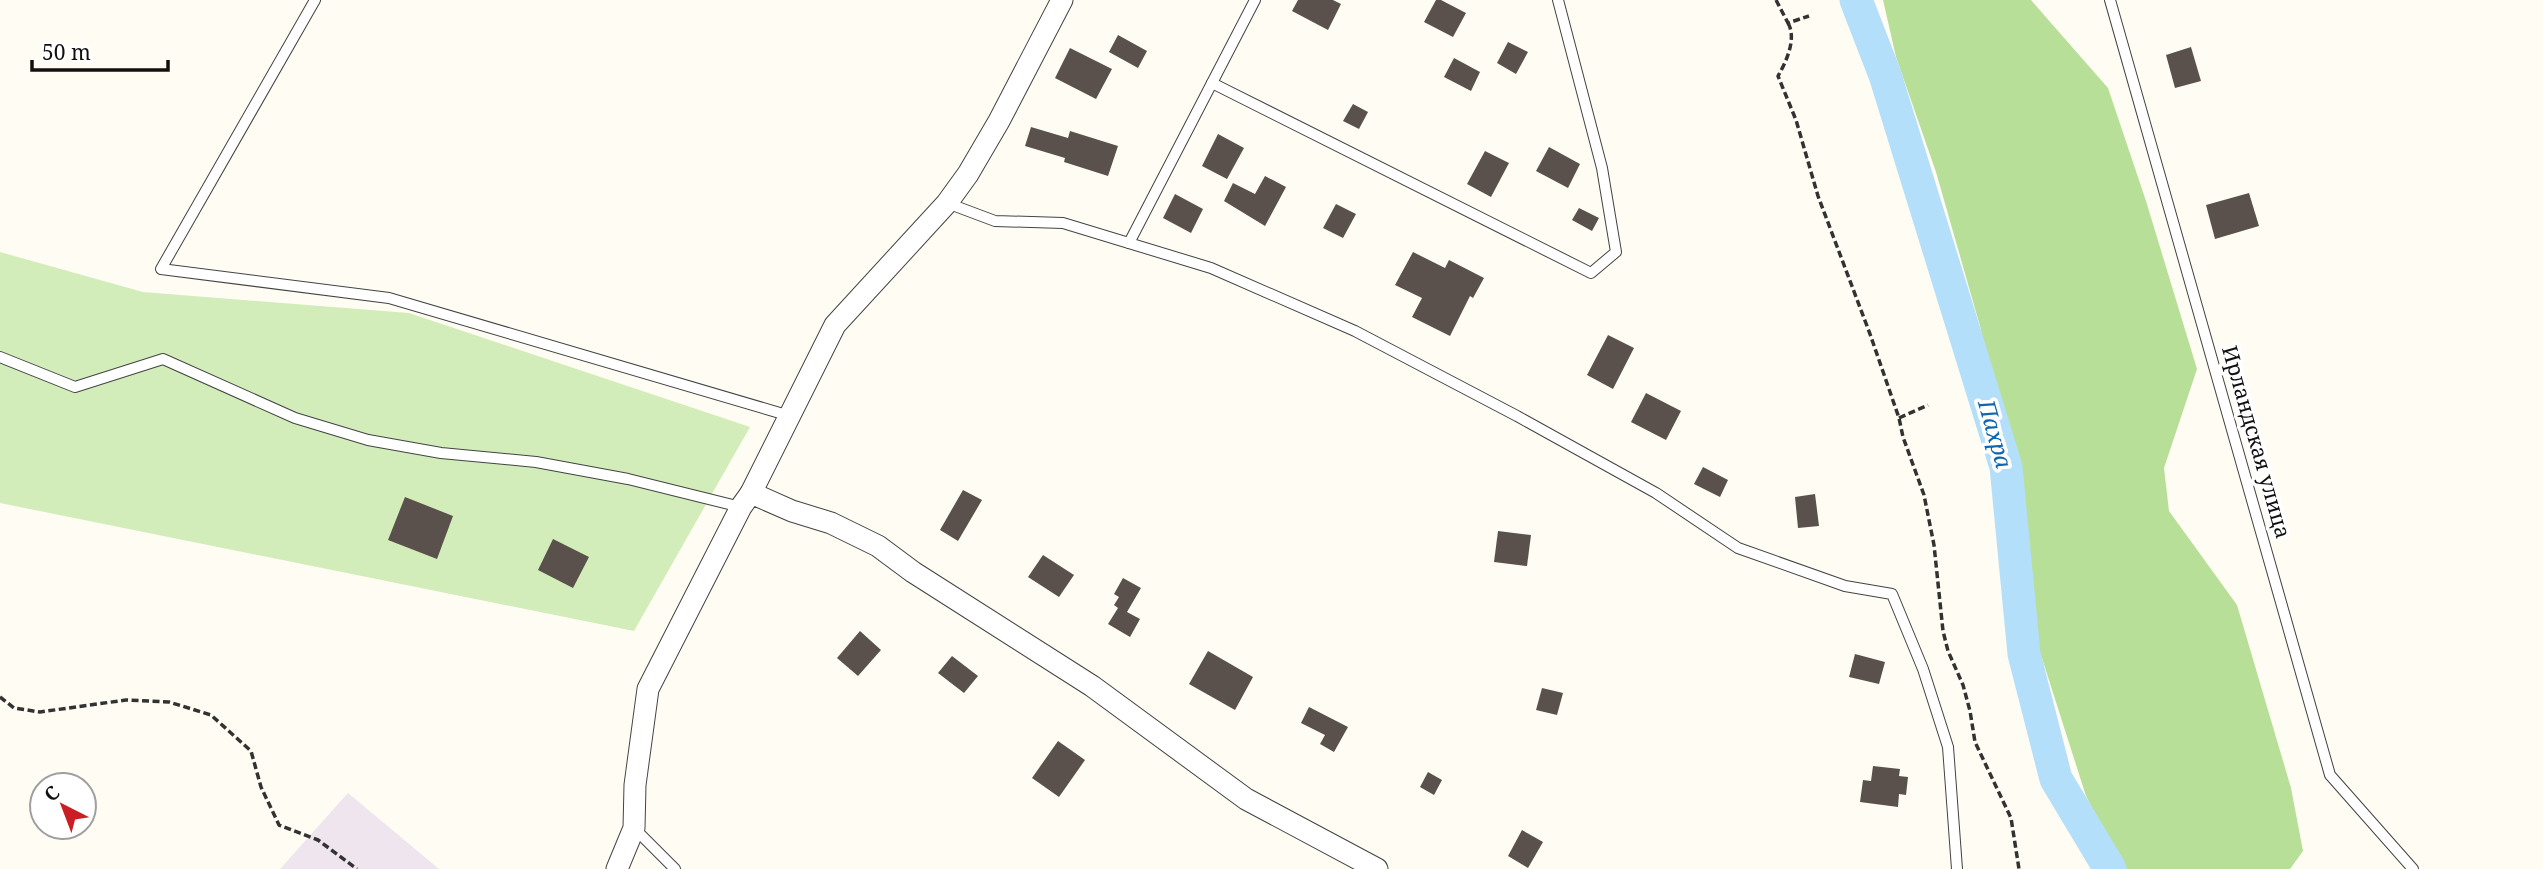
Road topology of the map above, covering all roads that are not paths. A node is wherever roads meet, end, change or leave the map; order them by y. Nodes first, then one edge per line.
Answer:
1 (315, 0) edge
2 (1062, 0) edge
3 (1255, 0) edge
4 (1558, 0) edge
5 (2114, 3) edge
6 (1212, 83) junction
7 (947, 202) junction
8 (1129, 243) junction
9 (0, 357) edge
10 (790, 416) junction
11 (746, 500) junction
12 (634, 828) junction
13 (617, 869) edge
14 (675, 869) edge
15 (1377, 869) edge
16 (1957, 869) edge
17 (2413, 869) edge

1 - 10 lane
2 - 7 street
3 - 6 lane
4 - 6 lane
5 - 17 lane, Ирландская улица
6 - 8 lane
7 - 8 lane
7 - 10 street
8 - 16 lane
9 - 11 lane
10 - 11 street
11 - 12 street
11 - 15 street
12 - 13 street
12 - 14 lane

